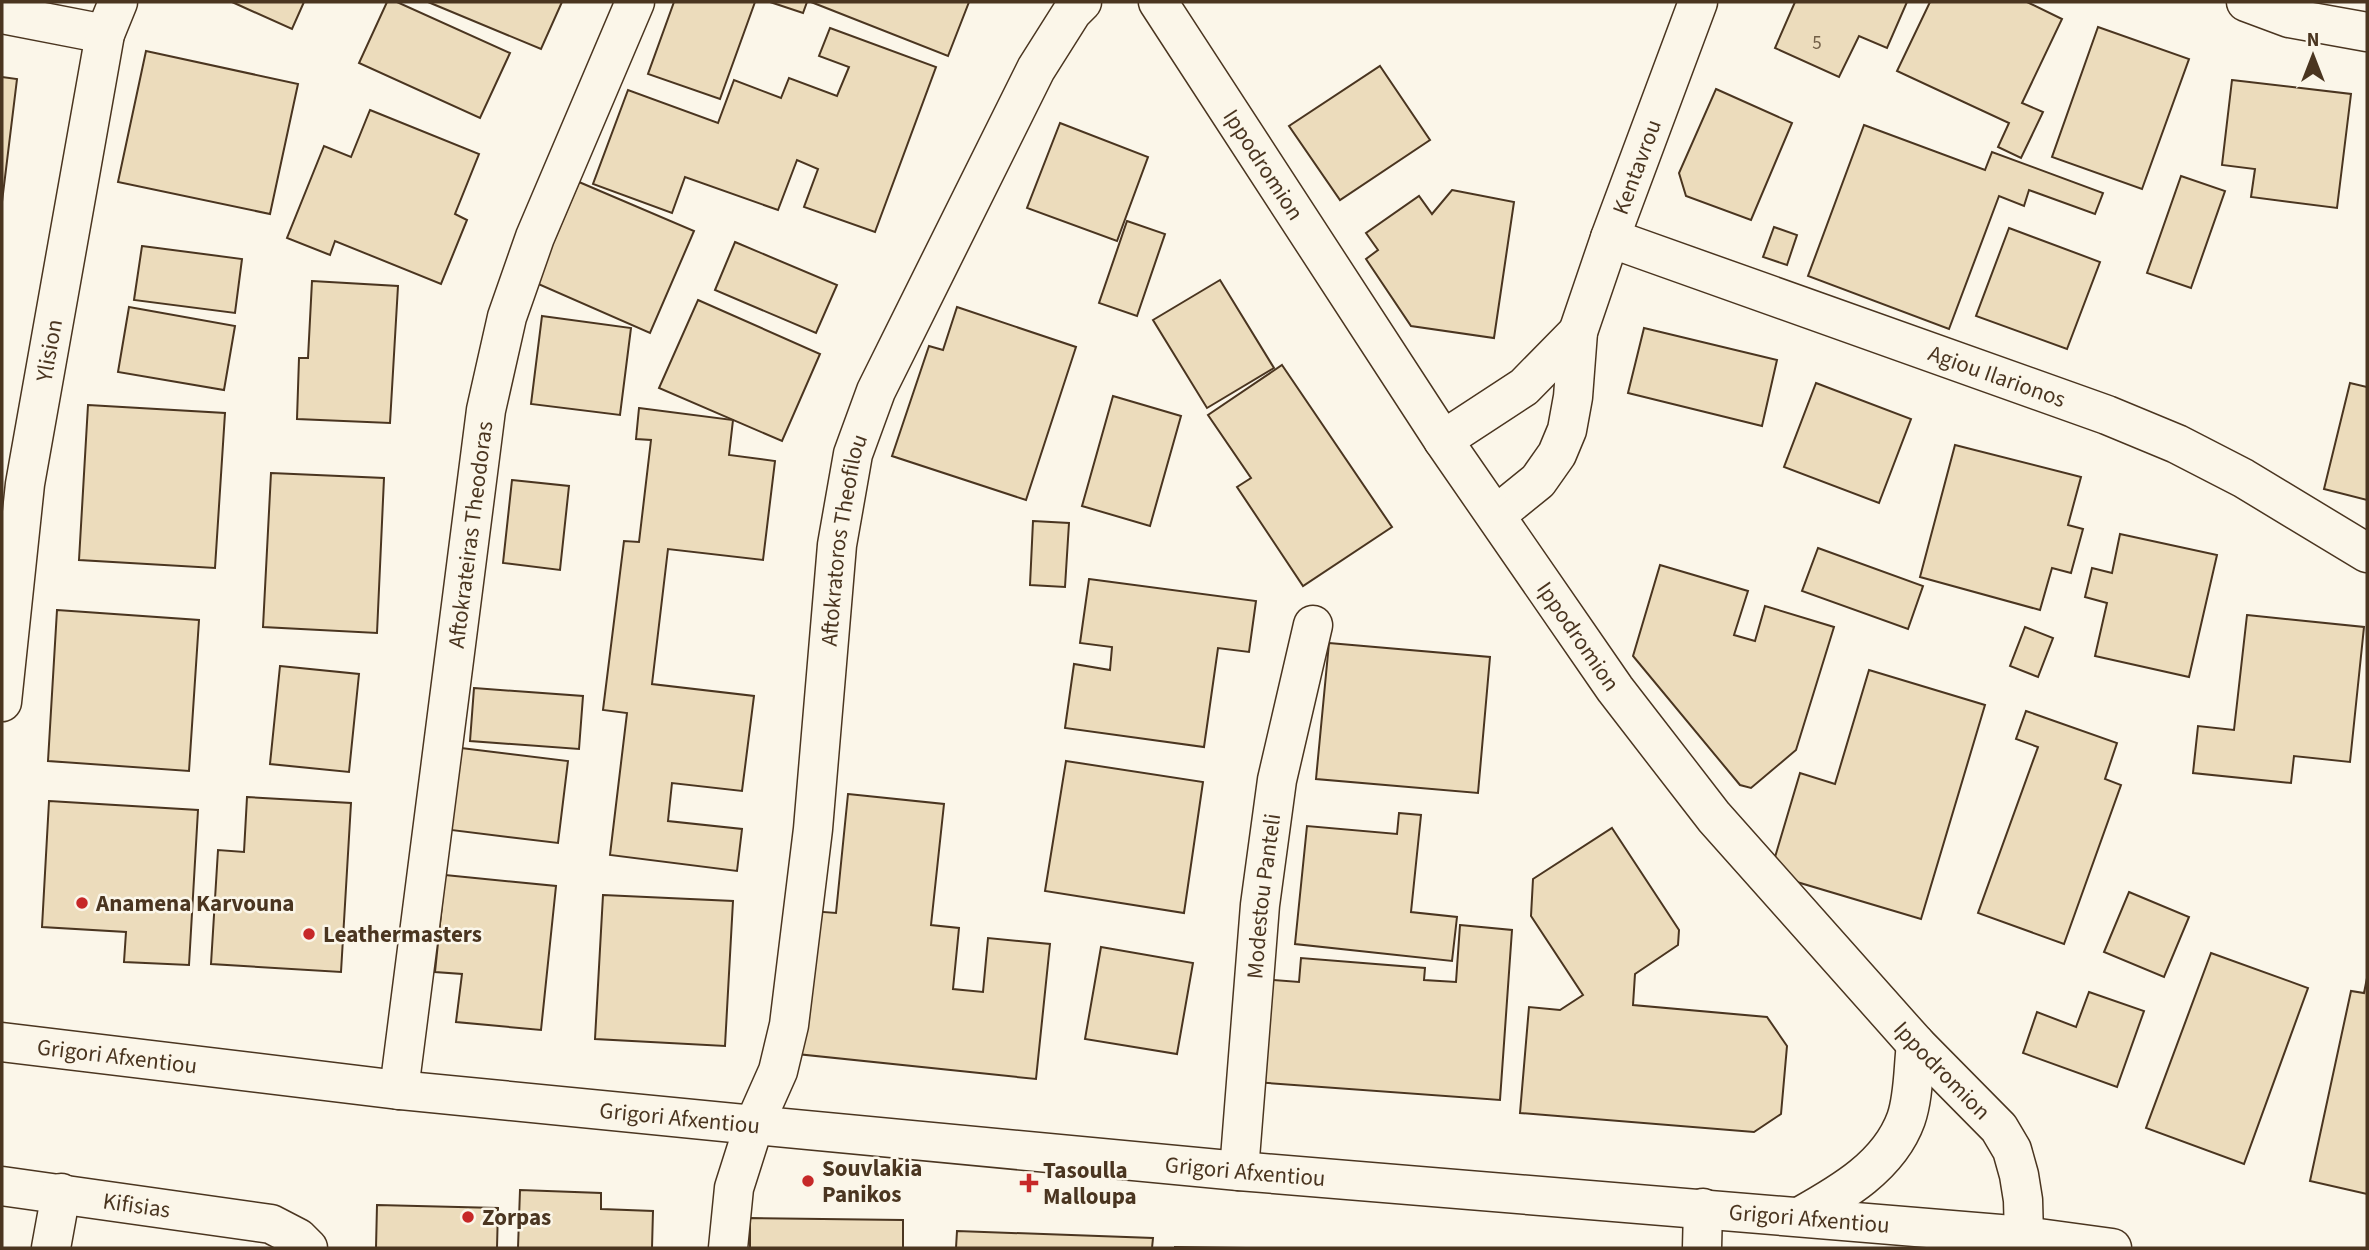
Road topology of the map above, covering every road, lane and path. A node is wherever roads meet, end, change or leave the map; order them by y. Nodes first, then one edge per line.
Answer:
1 (635, 2) edge
2 (1082, 2) edge
3 (1158, 2) edge
4 (1698, 2) edge
5 (2246, 2) edge
6 (2, 14) edge
7 (111, 18) edge
8 (2367, 32) edge
9 (1610, 238) junction
10 (1578, 332) junction
11 (1443, 440) junction
12 (13, 483) edge
13 (1496, 515) junction
14 (2367, 552) edge
15 (1313, 625) dead end
16 (2, 702) edge
17 (2, 1042) edge
18 (1916, 1044) junction
19 (399, 1090) junction
20 (754, 1125) junction
21 (1239, 1171) junction
22 (2, 1186) edge
23 (61, 1194) junction
24 (1703, 1208) junction
25 (1801, 1216) junction
26 (2024, 1236) junction
27 (51, 1248) edge
28 (308, 1248) edge
29 (728, 1248) edge
30 (1702, 1248) edge
31 (2112, 1248) edge

1 - 19 street, Aftokrateiras Theodoras
2 - 20 street, Aftokratoros Theofilou
3 - 11 street, Ippodromion
4 - 9 street, Kentavrou
5 - 8 street
6 - 7 street
7 - 12 street, Ylision
9 - 10 street, Kentavrou
9 - 14 street, Agiou Ilarionos
10 - 11 street, Kentavrou
10 - 13 street, Kentavrou
11 - 13 street, Ippodromion
12 - 16 street, Ylision
13 - 18 street, Ippodromion
15 - 21 street, Modestou Panteli
17 - 19 street, Grigori Afxentiou
18 - 25 street
18 - 26 street, Ippodromion
19 - 20 street, Grigori Afxentiou
20 - 21 street, Grigori Afxentiou
20 - 29 street, Aftokratoros Theofilou
21 - 24 street, Grigori Afxentiou
22 - 23 street, Kifisias
23 - 27 street
23 - 28 street, Kifisias
24 - 25 street, Grigori Afxentiou
24 - 30 street
25 - 26 street, Grigori Afxentiou
26 - 31 street, Grigori Afxentiou

